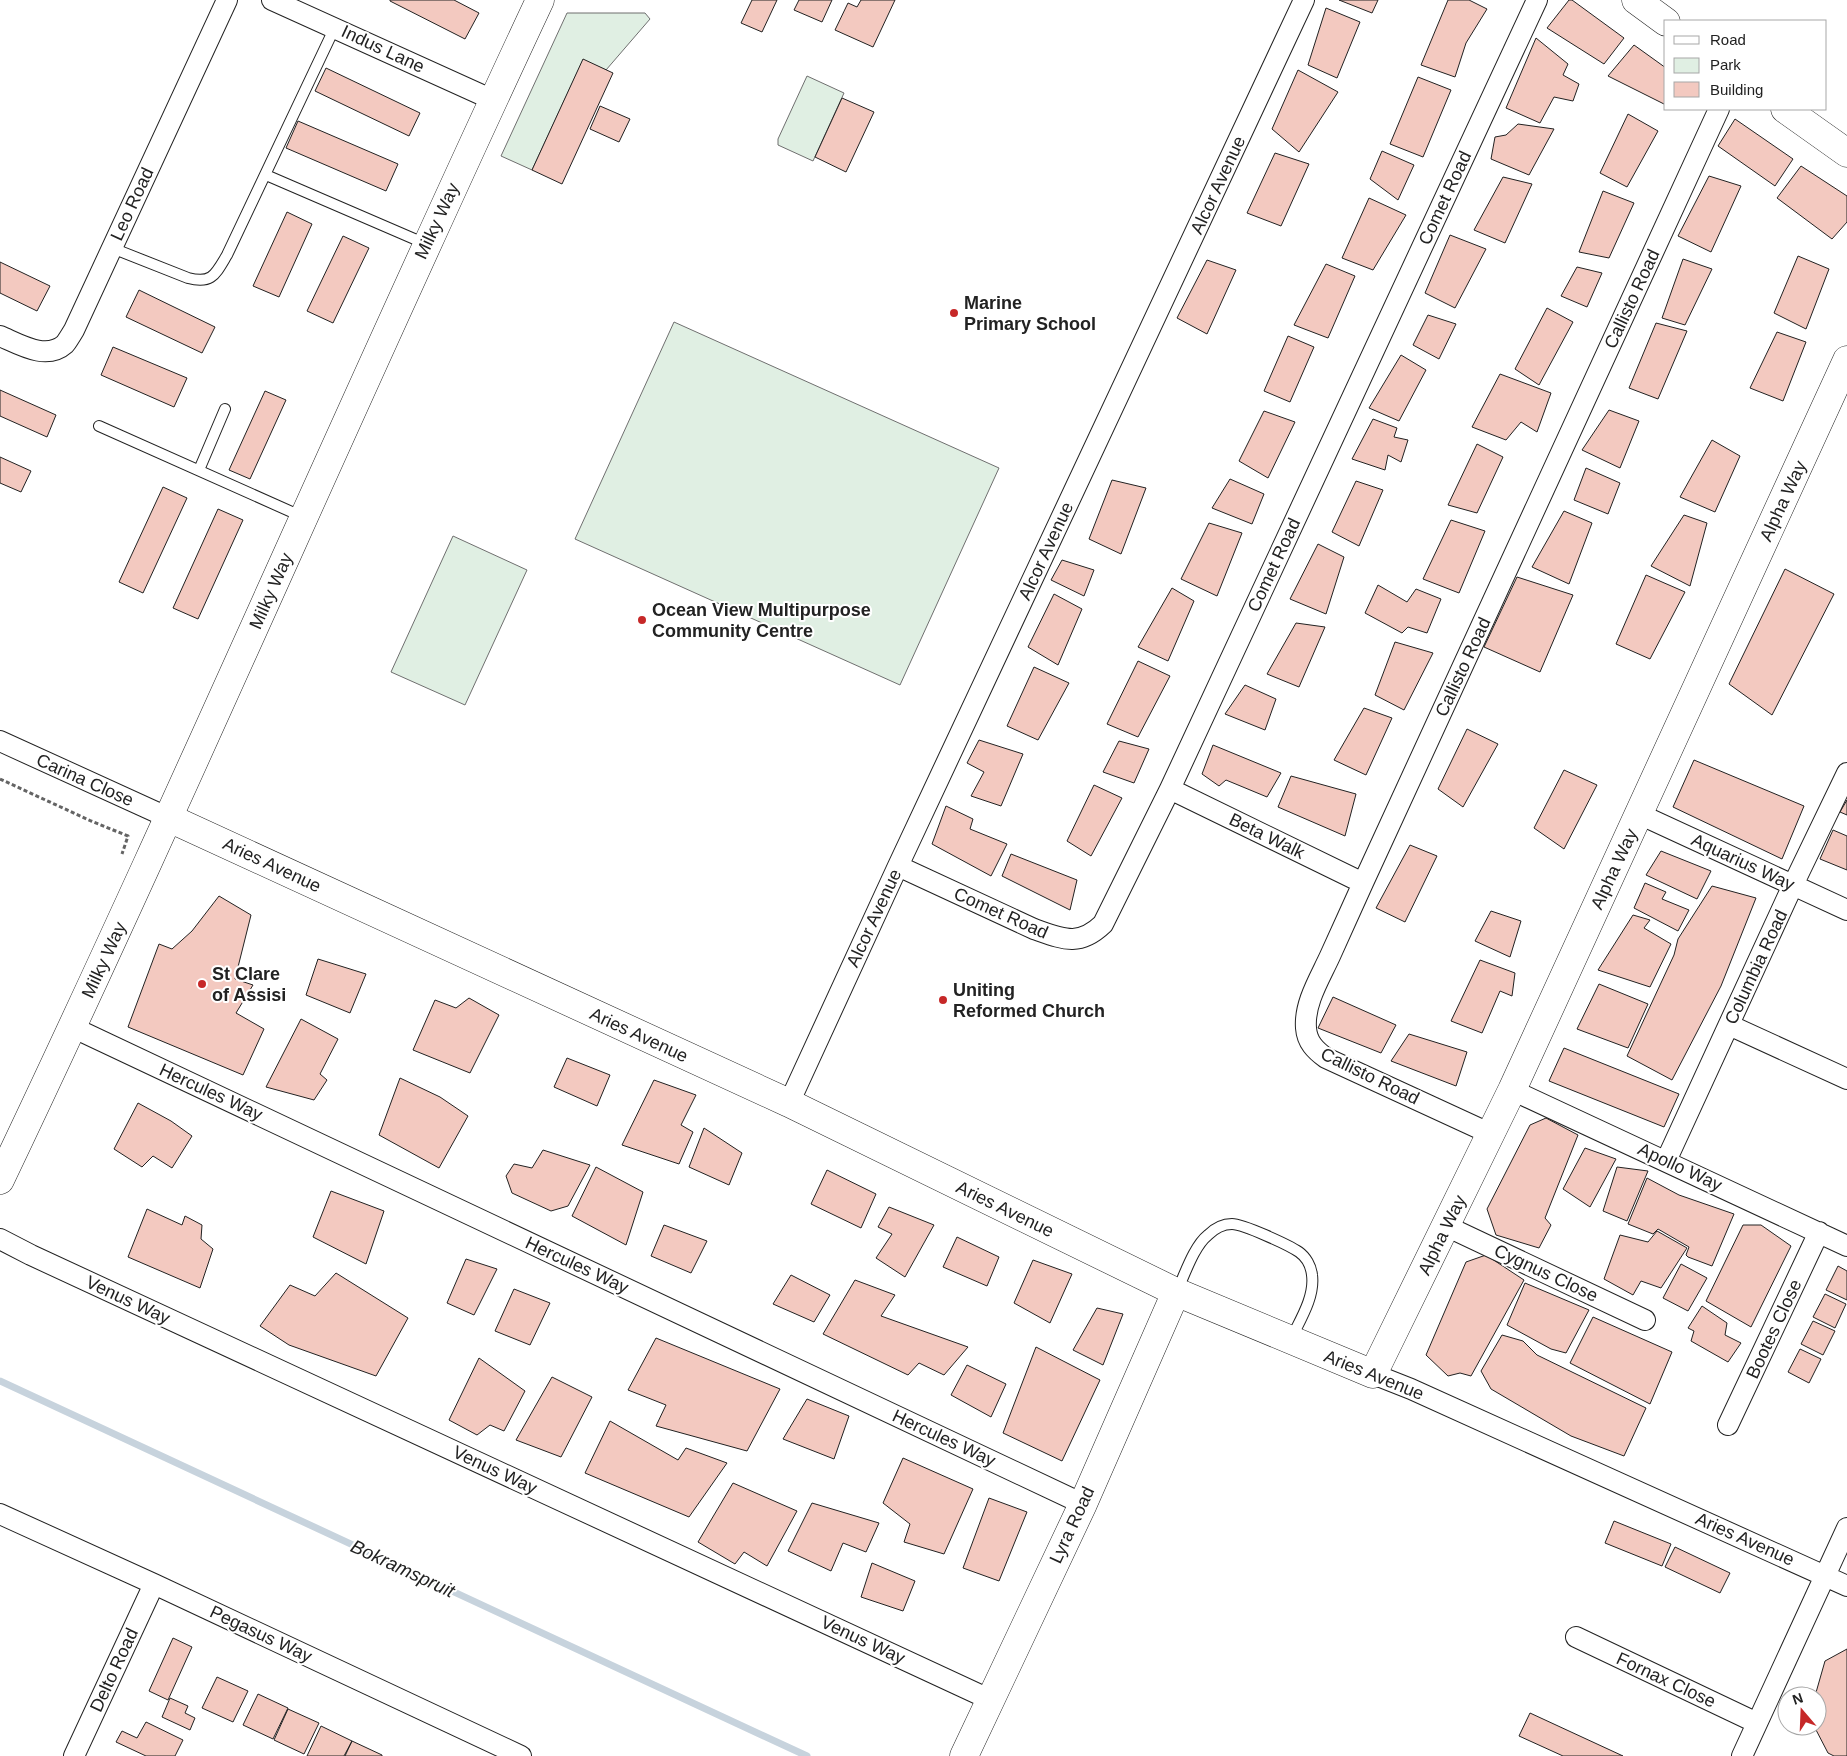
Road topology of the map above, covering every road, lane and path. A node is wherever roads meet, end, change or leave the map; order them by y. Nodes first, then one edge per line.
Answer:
1 (227, 0) edge
2 (272, 0) edge
3 (540, 0) edge
4 (1304, 0) edge
5 (1537, 0) edge
6 (1636, 0) edge
7 (1664, 21) edge
8 (335, 27) junction
9 (493, 100) junction
10 (1720, 110) edge
11 (1786, 110) edge
12 (1847, 153) edge
13 (266, 175) junction
14 (426, 245) junction
15 (112, 248) junction
16 (0, 336) edge
17 (1847, 360) edge
18 (1841, 390) edge
19 (225, 409) dead end
20 (99, 426) dead end
21 (198, 470) junction
22 (304, 518) junction
23 (0, 741) edge
24 (1847, 773) edge
25 (0, 778) edge
26 (1170, 789) junction
27 (1640, 814) junction
28 (169, 818) junction
29 (120, 861) dead end
30 (898, 866) junction
31 (1363, 883) junction
32 (1793, 885) junction
33 (1847, 910) edge
34 (1729, 1025) junction
35 (72, 1027) junction
36 (1847, 1079) edge
37 (1512, 1090) junction
38 (789, 1103) junction
39 (1491, 1134) junction
40 (1666, 1161) junction
41 (0, 1180) edge
42 (1446, 1226) junction
43 (1819, 1232) junction
44 (0, 1239) edge
45 (1847, 1246) edge
46 (1176, 1292) junction
47 (1645, 1320) dead end
48 (1291, 1340) junction
49 (1373, 1374) junction
50 (1728, 1425) dead end
51 (1082, 1504) junction
52 (0, 1514) edge
53 (1847, 1528) edge
54 (1825, 1575) junction
55 (154, 1584) junction
56 (1847, 1586) edge
57 (1576, 1636) dead end
58 (991, 1700) junction
59 (1757, 1723) junction
60 (74, 1756) edge
61 (521, 1756) edge
62 (964, 1756) edge
63 (1742, 1756) edge

1 - 15 street, Leo Road
2 - 8 street, Indus Lane
3 - 9 street, Milky Way
4 - 30 street, Alcor Avenue
5 - 26 street, Comet Road
6 - 7 street
8 - 9 street, Indus Lane
8 - 13 lane
9 - 14 street, Milky Way
10 - 31 street, Callisto Road
11 - 12 street
13 - 14 lane
13 - 15 lane
14 - 22 street, Milky Way
15 - 16 street, Leo Road
17 - 18 street, Alpha Way
18 - 27 street, Alpha Way
19 - 21 lane
20 - 21 lane
21 - 22 lane
22 - 28 street, Milky Way
23 - 28 street, Carina Close
24 - 32 street, Columbia Road
25 - 29 path
26 - 30 street, Comet Road
26 - 31 street, Beta Walk
27 - 32 street, Aquarius Way
27 - 37 street, Alpha Way
28 - 35 street, Milky Way
28 - 38 street, Aries Avenue
30 - 38 street, Alcor Avenue
31 - 39 street, Callisto Road
32 - 33 street, Aquarius Way
32 - 34 street, Columbia Road
34 - 36 street
34 - 40 street, Columbia Road
35 - 41 street, Milky Way
35 - 51 street, Hercules Way
37 - 39 street, Alpha Way
37 - 40 street, Apollo Way
38 - 46 street, Aries Avenue
39 - 42 street, Alpha Way
40 - 43 street, Apollo Way
42 - 47 street, Cygnus Close
42 - 49 street, Alpha Way
43 - 45 street, Apollo Way
43 - 50 street, Bootes Close
44 - 58 street, Venus Way
46 - 48 street, Aries Avenue
46 - 48 lane
46 - 51 street, Lyra Road
48 - 49 street, Aries Avenue
49 - 54 street, Aries Avenue
51 - 58 street, Lyra Road
52 - 55 street, Pegasus Way
53 - 54 street
54 - 56 street, Aries Avenue
54 - 59 street
55 - 60 street, Delto Road
55 - 61 street, Pegasus Way
57 - 59 street, Fornax Close
58 - 62 street, Lyra Road
59 - 63 street

